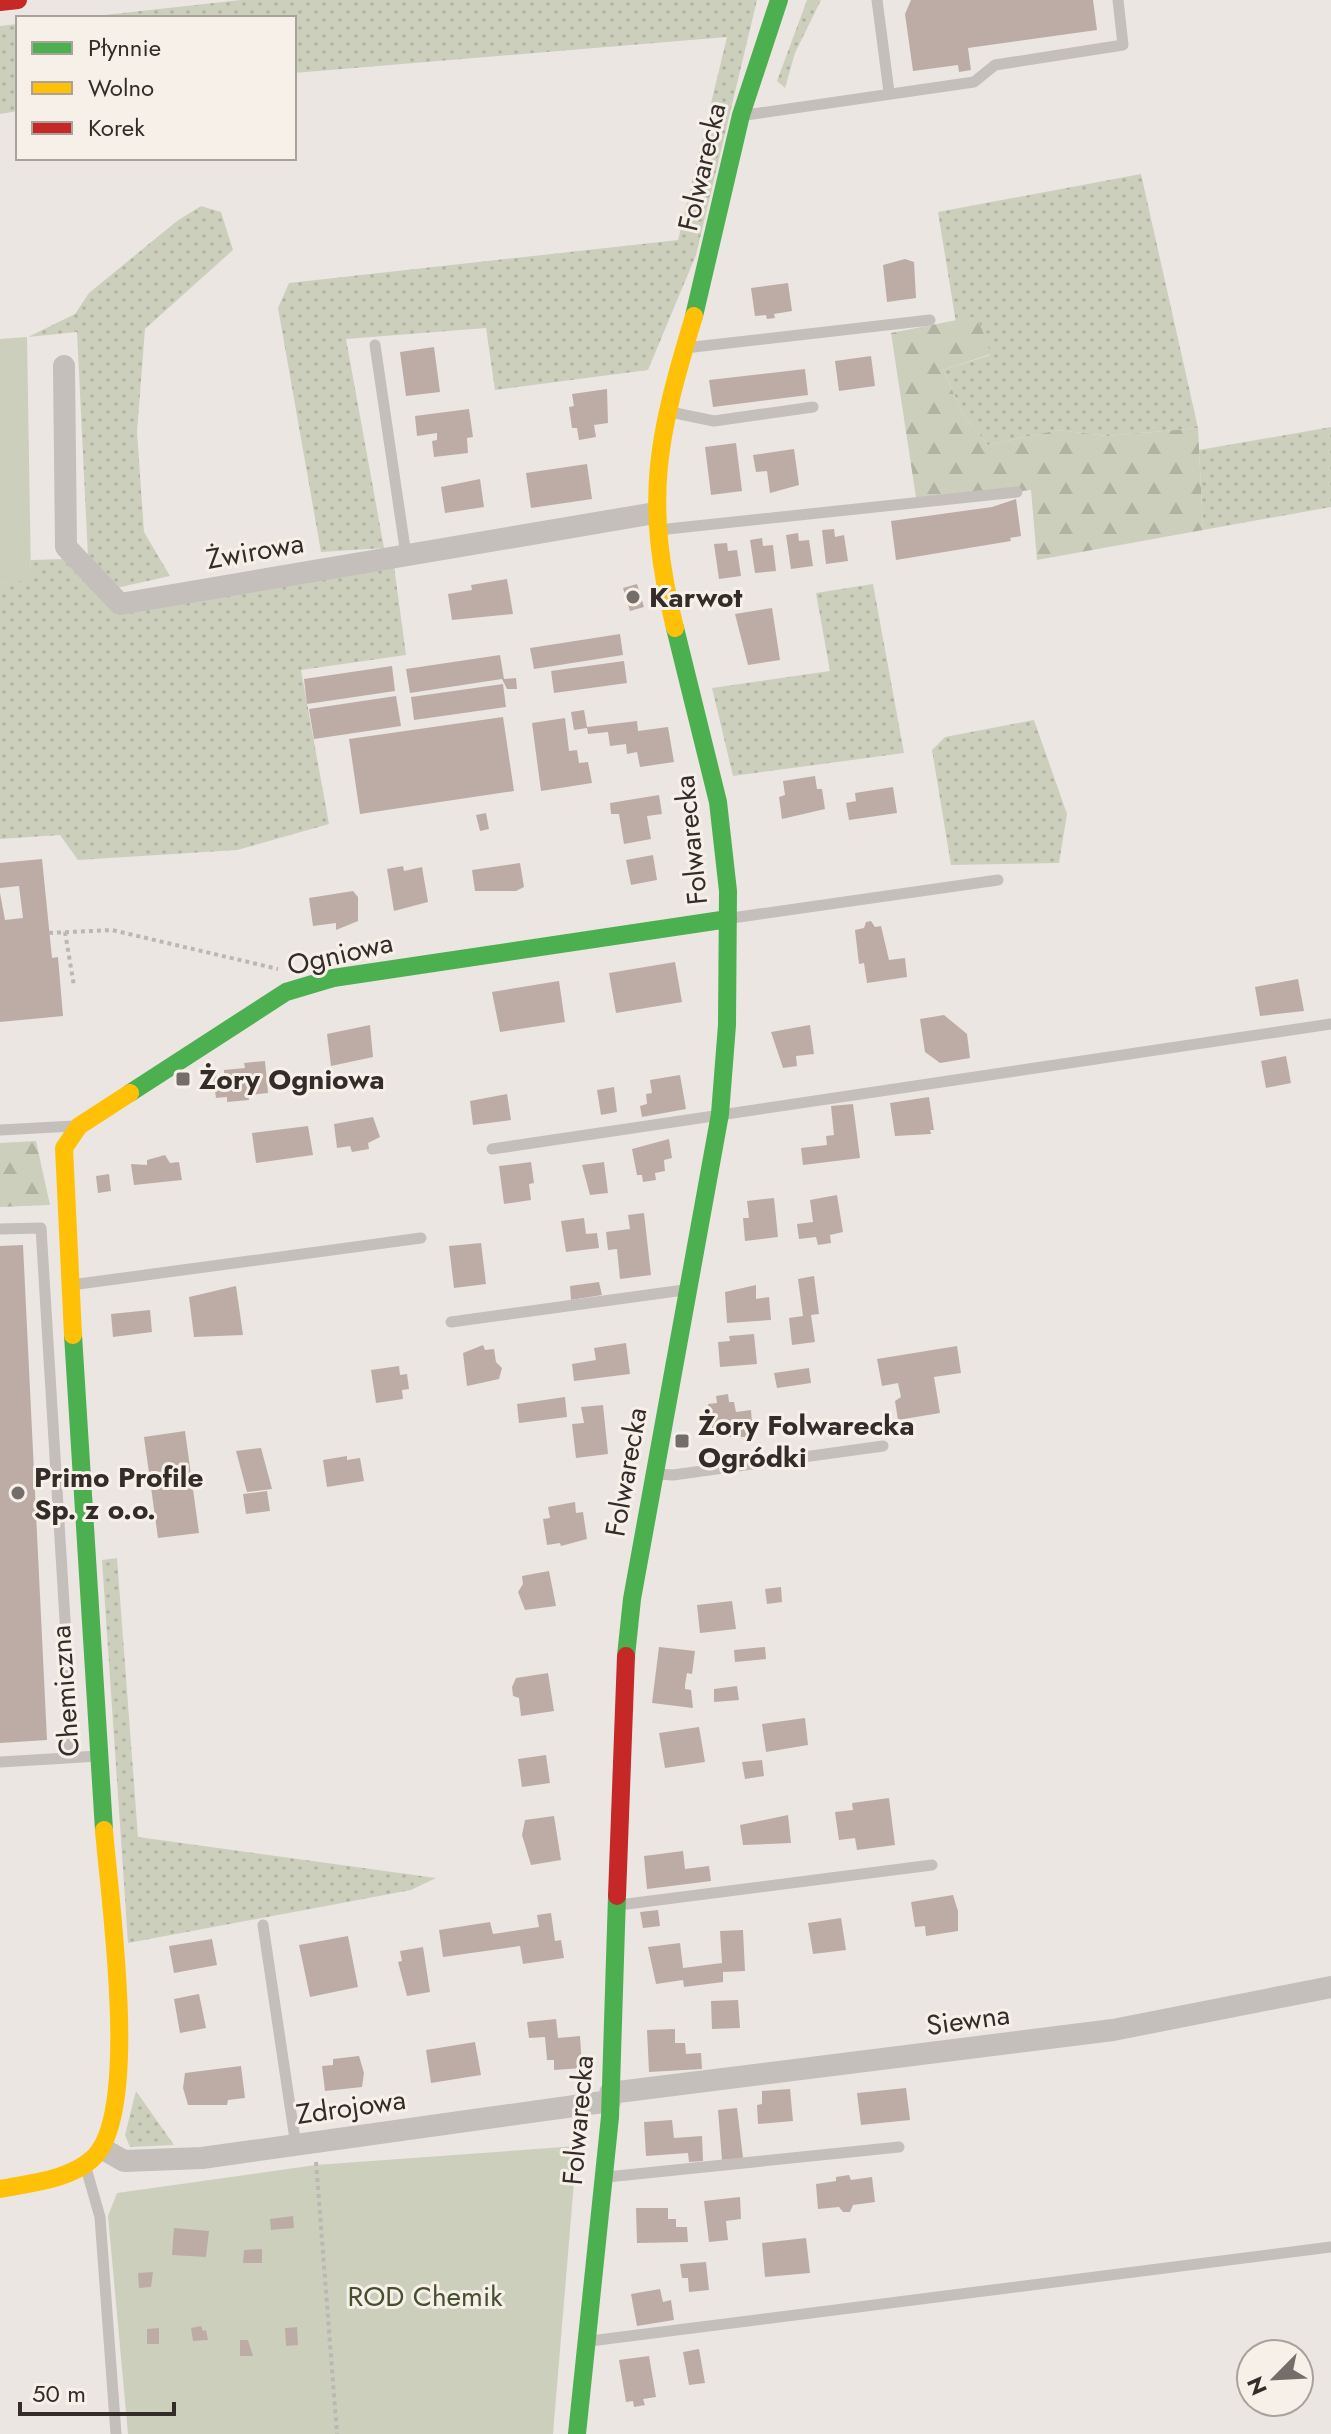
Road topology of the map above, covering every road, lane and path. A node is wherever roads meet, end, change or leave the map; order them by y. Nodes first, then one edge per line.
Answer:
1 (18, 0) edge
2 (779, 0) edge
3 (877, 0) edge
4 (1118, 0) edge
5 (0, 2) edge
6 (889, 92) junction
7 (741, 116) junction
8 (930, 320) dead end
9 (375, 345) dead end
10 (685, 348) junction
11 (64, 366) dead end
12 (813, 407) dead end
13 (665, 411) junction
14 (1017, 492) dead end
15 (657, 521) junction
16 (406, 555) junction
17 (998, 880) dead end
18 (728, 919) junction
19 (65, 932) junction
20 (49, 933) dead end
21 (308, 985) junction
22 (74, 986) dead end
23 (1331, 1024) edge
24 (720, 1114) junction
25 (79, 1126) junction
26 (0, 1130) edge
27 (492, 1149) dead end
28 (67, 1226) junction
29 (41, 1228) junction
30 (0, 1229) edge
31 (421, 1238) dead end
32 (70, 1285) junction
33 (688, 1289) junction
34 (451, 1322) dead end
35 (883, 1446) dead end
36 (653, 1473) junction
37 (97, 1756) junction
38 (67, 1758) junction
39 (0, 1762) edge
40 (932, 1865) dead end
41 (615, 1905) junction
42 (263, 1925) dead end
43 (1331, 1987) edge
44 (610, 2097) junction
45 (304, 2145) junction
46 (899, 2147) dead end
47 (103, 2149) junction
48 (86, 2167) junction
49 (602, 2177) junction
50 (0, 2189) edge
51 (1331, 2247) edge
52 (586, 2341) junction
53 (116, 2434) edge
54 (337, 2434) edge
55 (577, 2434) edge

1 - 5 street
2 - 7 street, Folwarecka
3 - 6 lane
4 - 6 lane
6 - 7 lane
7 - 10 street, Folwarecka
8 - 10 lane
9 - 16 lane
10 - 13 street, Folwarecka
11 - 16 street, Żwirowa
12 - 13 lane
13 - 15 street, Folwarecka
14 - 15 lane
15 - 16 street, Żwirowa
15 - 18 street, Folwarecka
17 - 18 lane
18 - 21 street, Ogniowa
18 - 24 street, Folwarecka
19 - 20 path
19 - 21 path
19 - 22 path
21 - 25 street, Ogniowa
23 - 24 lane
24 - 27 lane
24 - 33 street, Folwarecka
25 - 26 lane
25 - 28 street, Chemiczna
28 - 29 lane
28 - 32 street, Chemiczna
29 - 30 lane
29 - 38 lane
31 - 32 lane
32 - 37 street, Chemiczna
33 - 34 lane
33 - 36 street, Folwarecka
35 - 36 lane
36 - 41 street, Folwarecka
37 - 38 lane
37 - 47 street, Chemiczna
38 - 39 lane
40 - 41 lane
41 - 44 street, Folwarecka
42 - 45 lane
43 - 44 street, Siewna
44 - 45 street, Zdrojowa
44 - 49 street, Folwarecka
45 - 47 street, Zdrojowa
45 - 54 path
46 - 49 lane
47 - 48 street, Chemiczna
48 - 50 street
48 - 53 lane
49 - 52 street, Folwarecka
51 - 52 lane
52 - 55 street, Folwarecka

